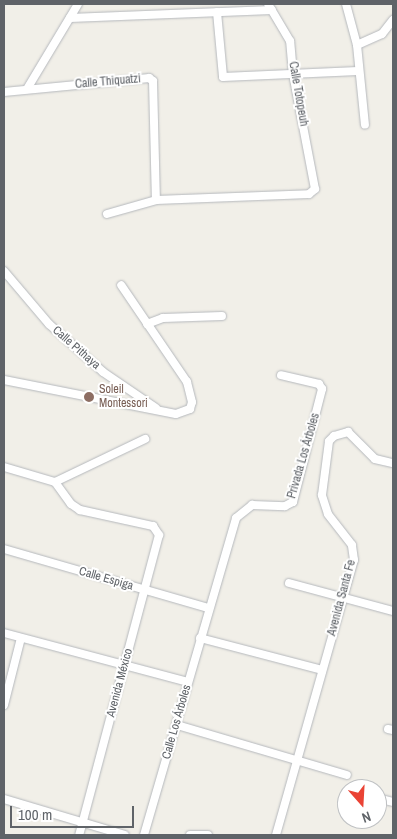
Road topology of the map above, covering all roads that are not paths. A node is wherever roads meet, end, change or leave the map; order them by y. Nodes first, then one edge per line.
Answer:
1 (78, 4) edge
2 (346, 4) edge
3 (270, 7) edge
4 (217, 12) junction
5 (70, 18) junction
6 (393, 20) edge
7 (357, 44) junction
8 (358, 72) junction
9 (293, 74) junction
10 (27, 89) junction
11 (4, 92) edge
12 (364, 125) dead end
13 (156, 200) junction
14 (107, 214) dead end
15 (4, 271) edge
16 (121, 285) dead end
17 (222, 316) dead end
18 (147, 324) junction
19 (281, 375) dead end
20 (4, 380) edge
21 (160, 411) junction
22 (145, 439) dead end
23 (393, 463) edge
24 (4, 468) edge
25 (55, 482) junction
26 (4, 549) edge
27 (289, 583) dead end
28 (145, 590) junction
29 (343, 597) junction
30 (208, 608) junction
31 (393, 611) edge
32 (4, 633) edge
33 (22, 638) junction
34 (200, 638) junction
35 (125, 666) junction
36 (322, 670) junction
37 (188, 682) junction
38 (4, 705) edge
39 (177, 725) junction
40 (298, 762) junction
41 (347, 775) dead end
42 (4, 799) edge
43 (83, 822) junction
44 (79, 835) edge
45 (125, 835) edge
46 (144, 835) edge
47 (190, 835) edge
48 (208, 835) edge
49 (276, 835) edge

1 - 5 street
2 - 7 street
3 - 4 street
3 - 9 street, Calle Totopeuh
4 - 5 street
4 - 9 street
5 - 10 street
6 - 7 street
7 - 8 street
8 - 9 street
8 - 12 street
9 - 13 street, Calle Totopeuh
10 - 11 street, Calle Thiquatzi
10 - 13 street, Calle Thiquatzi
13 - 14 street
15 - 21 street, Calle Pithaya
16 - 18 street
17 - 18 street
18 - 21 street
19 - 30 street, Privada Los Árboles
20 - 21 street
22 - 25 street
23 - 29 street, Avenida Santa Fe
24 - 25 street
25 - 28 street, Avenida México
26 - 28 street, Calle Espiga
27 - 29 street
28 - 30 street, Calle Espiga
28 - 35 street, Avenida México
29 - 31 street
29 - 36 street, Avenida Santa Fe
30 - 34 street, Calle Los Árboles
32 - 33 street
33 - 35 street
33 - 38 street
34 - 36 street
34 - 37 street, Calle Los Árboles
35 - 37 street
35 - 43 street, Avenida México
36 - 40 street, Avenida Santa Fe
37 - 39 street, Calle Los Árboles
39 - 40 street
39 - 46 street, Calle Los Árboles
40 - 41 street
40 - 49 street, Avenida Santa Fe
42 - 43 street
43 - 44 street, Avenida México
43 - 45 street
47 - 48 street

